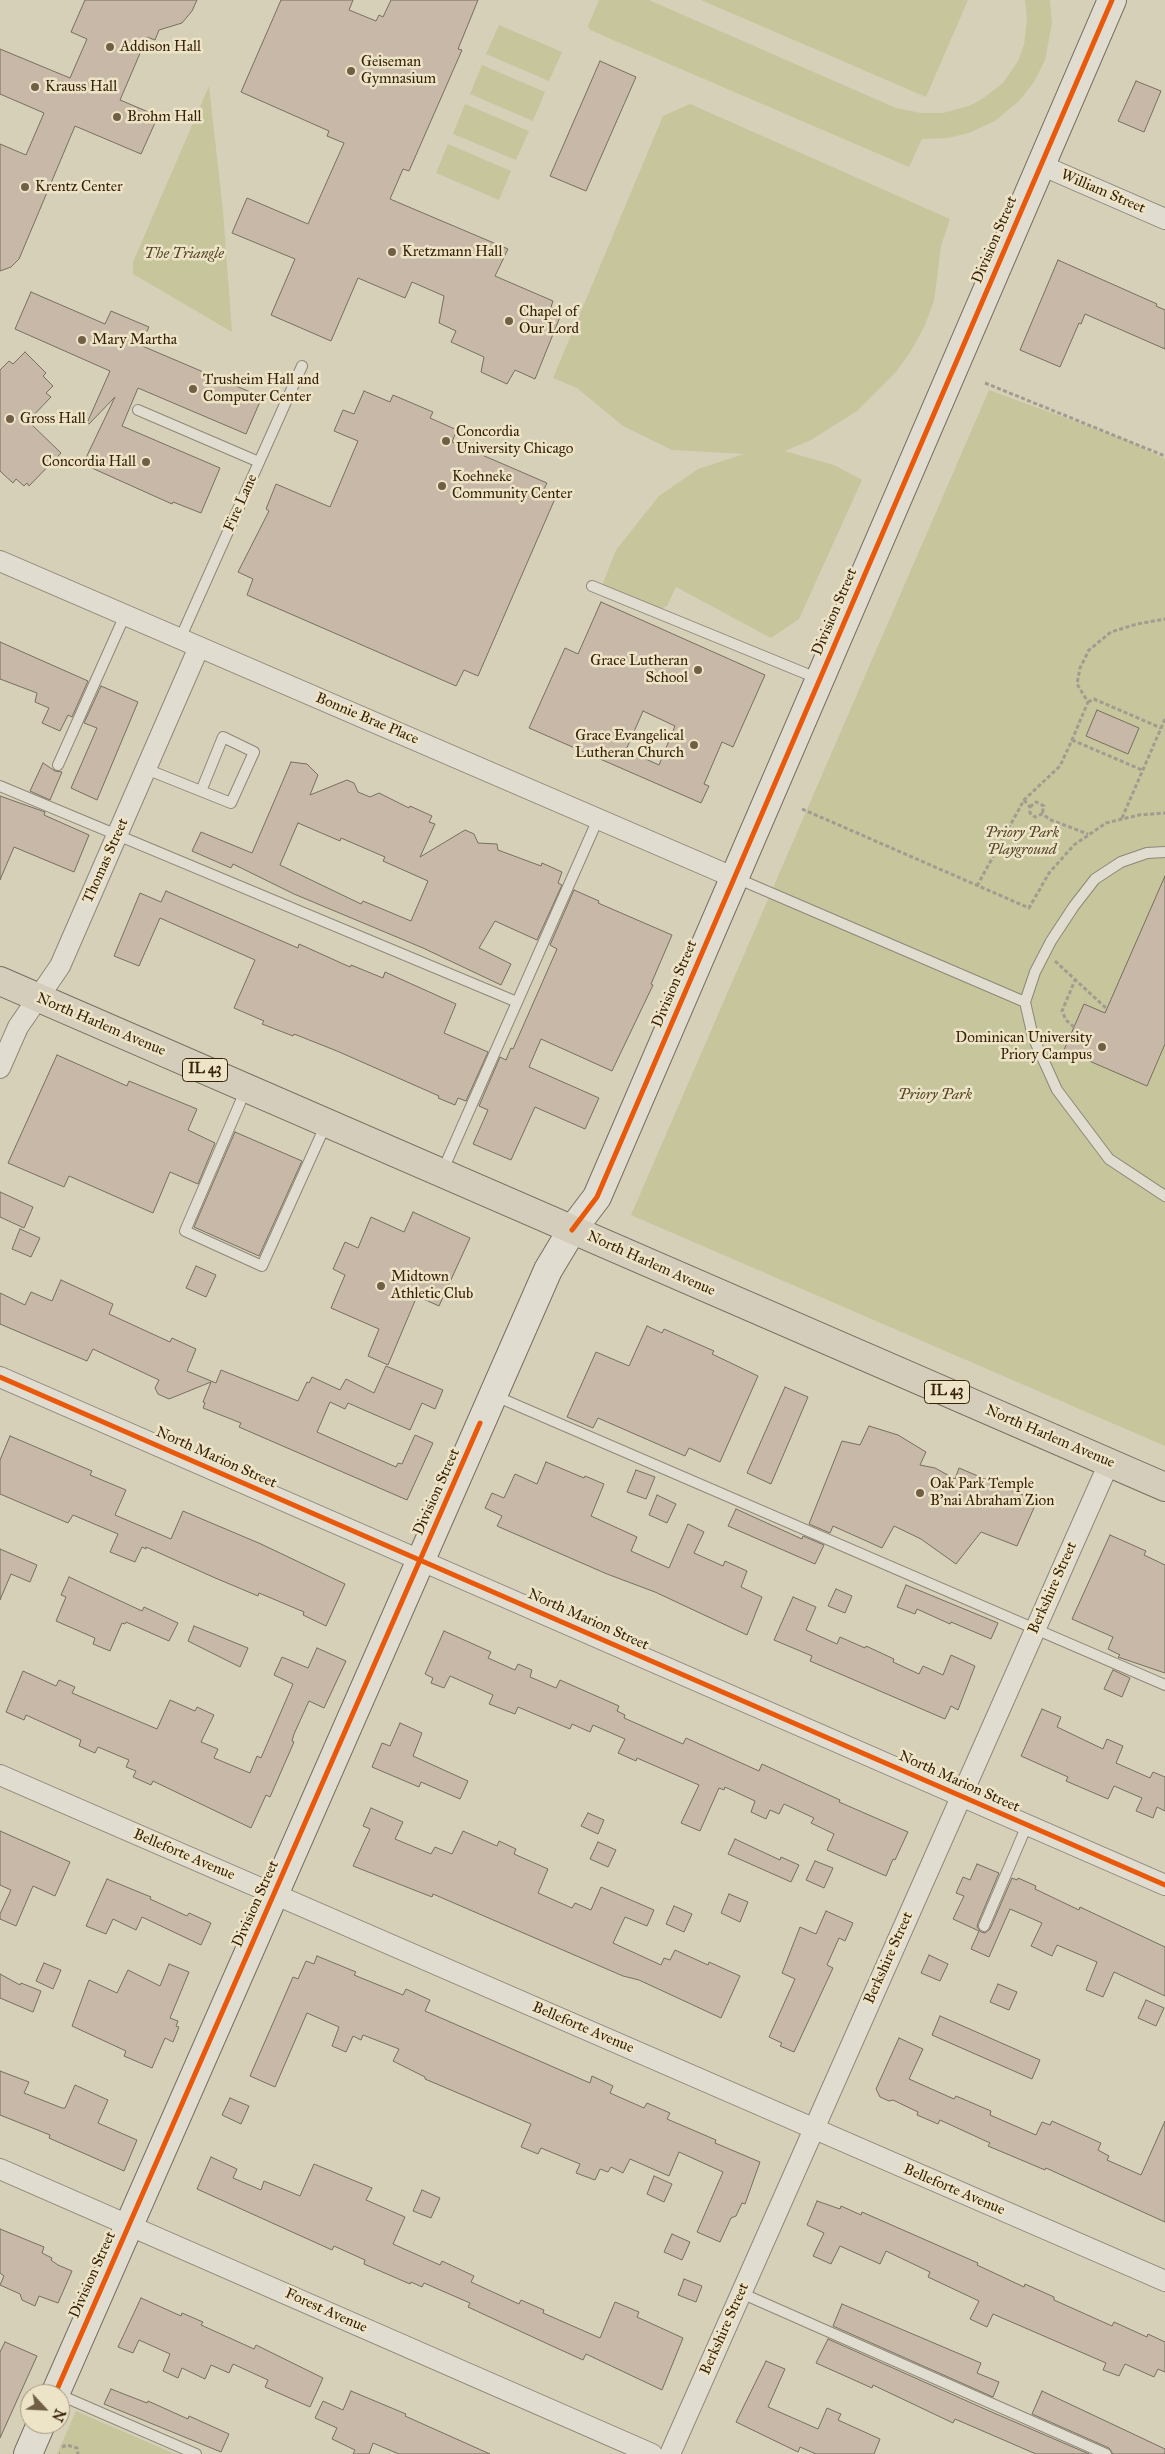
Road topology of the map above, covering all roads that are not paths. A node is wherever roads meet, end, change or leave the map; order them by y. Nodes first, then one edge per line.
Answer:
1 (1112, 0) edge
2 (1041, 165) junction
3 (1165, 219) edge
4 (302, 366) dead end
5 (138, 410) dead end
6 (259, 462) junction
7 (0, 561) edge
8 (592, 586) dead end
9 (125, 615) junction
10 (180, 639) junction
11 (199, 647) junction
12 (820, 680) junction
13 (58, 765) dead end
14 (146, 769) junction
15 (0, 786) edge
16 (201, 792) junction
17 (598, 819) junction
18 (118, 833) junction
19 (1165, 852) edge
20 (735, 878) junction
21 (0, 981) edge
22 (39, 998) junction
23 (517, 1002) junction
24 (1025, 1002) junction
25 (0, 1068) edge
26 (247, 1088) junction
27 (327, 1123) junction
28 (442, 1173) junction
29 (1165, 1196) edge
30 (572, 1230) junction
31 (0, 1377) edge
32 (493, 1395) junction
33 (1108, 1463) junction
34 (1165, 1487) edge
35 (420, 1560) junction
36 (1035, 1629) junction
37 (1165, 1685) edge
38 (0, 1776) edge
39 (961, 1796) junction
40 (1026, 1825) junction
41 (1165, 1885) edge
42 (274, 1894) junction
43 (984, 1926) dead end
44 (814, 2129) junction
45 (0, 2169) edge
46 (129, 2225) junction
47 (1165, 2281) edge
48 (741, 2293) junction
49 (61, 2384) edge
50 (70, 2400) edge
51 (37, 2434) edge
52 (28, 2454) edge
53 (196, 2454) edge
54 (652, 2454) edge
55 (670, 2454) edge
56 (1106, 2454) edge

1 - 2 street, Division Street
2 - 3 street, William Street
2 - 12 street, Division Street
4 - 6 lane, Fire Lane
5 - 6 lane
6 - 10 lane, Fire Lane
7 - 9 street, Bonnie Brae Place
8 - 12 lane
9 - 10 street, Bonnie Brae Place
9 - 13 lane
10 - 11 street, Bonnie Brae Place
11 - 14 street, Thomas Street
11 - 17 street, Bonnie Brae Place
12 - 20 street, Division Street
14 - 16 lane
14 - 18 street, Thomas Street
15 - 18 lane
16 - 16 lane
17 - 20 street, Bonnie Brae Place
17 - 23 lane
18 - 22 street, Thomas Street
18 - 23 lane
19 - 24 lane
20 - 24 lane
20 - 30 street, Division Street
21 - 22 main road, North Harlem Avenue / IL 43
22 - 25 street, Thomas Street
22 - 26 main road, North Harlem Avenue / IL 43
23 - 28 lane
24 - 29 lane
26 - 27 main road, North Harlem Avenue / IL 43
26 - 27 lane
27 - 28 main road, North Harlem Avenue / IL 43
28 - 30 main road, North Harlem Avenue / IL 43
30 - 32 street, Division Street
30 - 33 main road, North Harlem Avenue / IL 43
31 - 35 street, North Marion Street
32 - 35 street, Division Street
32 - 36 lane
33 - 34 main road, North Harlem Avenue / IL 43
33 - 36 street, Berkshire Street
35 - 39 street, North Marion Street
35 - 42 street, Division Street
36 - 37 lane
36 - 39 street, Berkshire Street
38 - 42 street, Belleforte Avenue
39 - 40 street, North Marion Street
39 - 44 street, Berkshire Street
40 - 41 street, North Marion Street
40 - 43 lane
42 - 44 street, Belleforte Avenue
42 - 46 street, Division Street
44 - 47 street, Belleforte Avenue
44 - 48 street, Berkshire Street
45 - 46 street, Forest Avenue
46 - 49 street, Division Street
46 - 54 street, Forest Avenue
48 - 55 street, Berkshire Street
48 - 56 lane
50 - 53 lane
51 - 52 street

